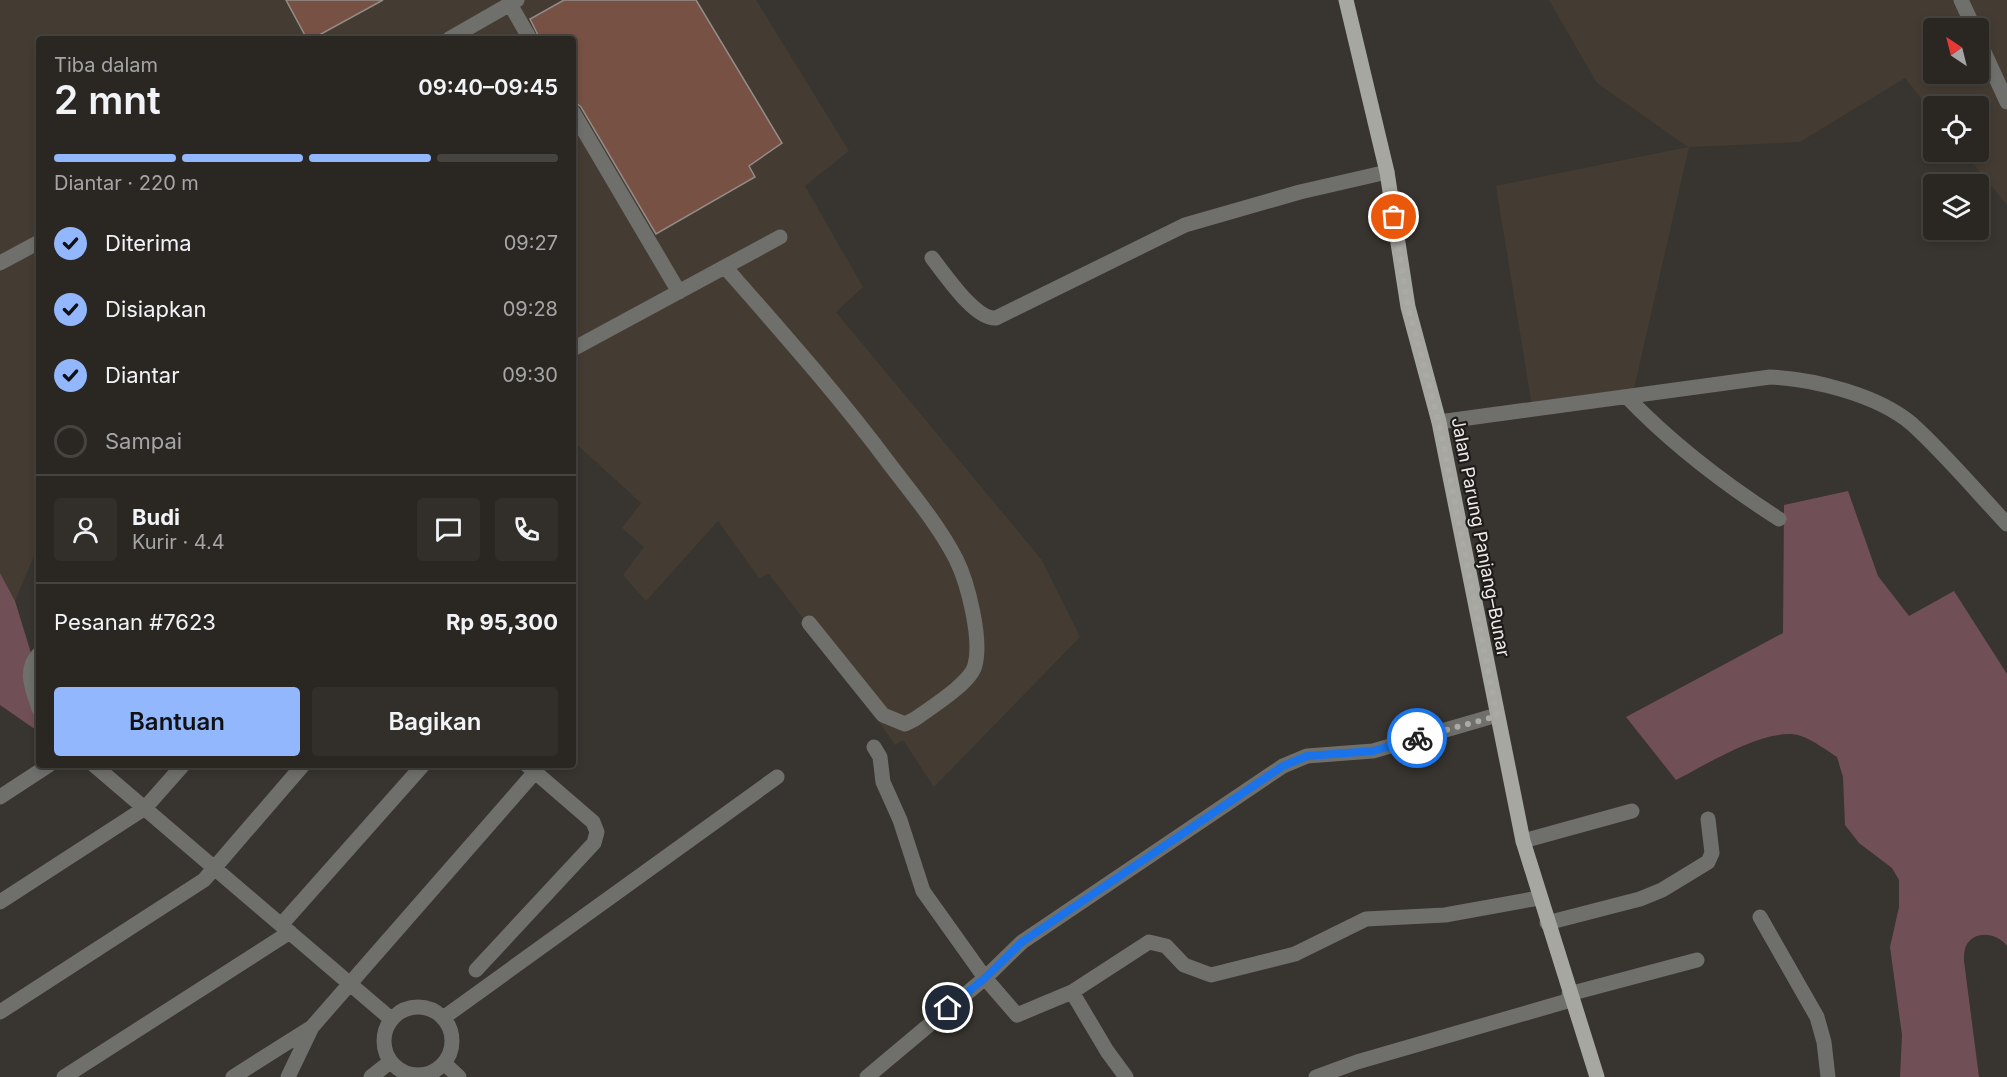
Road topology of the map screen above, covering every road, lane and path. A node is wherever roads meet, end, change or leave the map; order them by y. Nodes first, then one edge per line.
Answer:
1 (1346, 0) edge
2 (1961, 0) edge
3 (513, 2) edge
4 (1969, 18) edge
5 (454, 36) edge
6 (529, 36) edge
7 (1989, 63) edge
8 (2007, 102) edge
9 (576, 117) edge
10 (1387, 172) junction
11 (780, 237) dead end
12 (36, 244) edge
13 (932, 258) dead end
14 (0, 263) edge
15 (725, 267) junction
16 (679, 292) junction
17 (576, 347) edge
18 (1627, 397) junction
19 (1439, 422) junction
20 (1779, 519) dead end
21 (2007, 524) edge
22 (809, 623) dead end
23 (36, 657) edge
24 (36, 699) edge
25 (1497, 716) junction
26 (874, 747) dead end
27 (44, 768) edge
28 (98, 768) edge
29 (180, 768) edge
30 (300, 768) edge
31 (420, 768) edge
32 (531, 768) edge
33 (777, 777) dead end
34 (0, 797) edge
35 (145, 808) junction
36 (1632, 811) dead end
37 (1708, 819) dead end
38 (1524, 841) junction
39 (214, 867) junction
40 (1539, 898) junction
41 (0, 902) edge
42 (1760, 917) dead end
43 (1547, 923) junction
44 (285, 928) junction
45 (1697, 960) dead end
46 (476, 970) dead end
47 (985, 978) junction
48 (350, 984) junction
49 (1072, 992) junction
50 (1570, 997) junction
51 (0, 1012) edge
52 (443, 1018) junction
53 (392, 1019) junction
54 (312, 1027) junction
55 (390, 1062) junction
56 (444, 1063) junction
57 (64, 1077) edge
58 (233, 1077) edge
59 (288, 1077) edge
60 (371, 1077) edge
61 (459, 1077) edge
62 (867, 1077) edge
63 (1126, 1077) edge
64 (1317, 1077) edge
65 (1597, 1077) edge
66 (1828, 1077) edge

1 - 10 main road, Jalan Parung Panjang–Bunar
2 - 4 street
3 - 5 street
3 - 6 street
7 - 8 street
9 - 16 street
10 - 13 street
10 - 19 main road, Jalan Parung Panjang–Bunar
11 - 15 street
12 - 14 street
15 - 16 street
15 - 22 street
16 - 17 street
18 - 19 street
18 - 20 street
18 - 21 street
19 - 25 main road, Jalan Parung Panjang–Bunar
23 - 24 street
25 - 38 main road, Jalan Parung Panjang–Bunar
25 - 47 street
26 - 47 street
27 - 34 street
28 - 35 street
29 - 35 street
30 - 39 street
31 - 44 street
32 - 46 street
32 - 48 street
33 - 52 street
35 - 39 street
35 - 41 street
36 - 38 street
37 - 43 street
38 - 40 main road, Jalan Parung Panjang–Bunar
39 - 44 street
39 - 51 street
40 - 43 main road, Jalan Parung Panjang–Bunar
40 - 49 street
42 - 66 street
43 - 50 main road, Jalan Parung Panjang–Bunar
44 - 48 street
44 - 57 street
45 - 50 street
47 - 49 street
47 - 62 street
48 - 53 street
48 - 54 street
49 - 63 street
50 - 64 street
50 - 65 main road, Jalan Parung Panjang–Bunar
52 - 53 street
52 - 56 street
53 - 55 street
54 - 58 street
54 - 59 street
55 - 56 street
55 - 60 street
56 - 61 street

